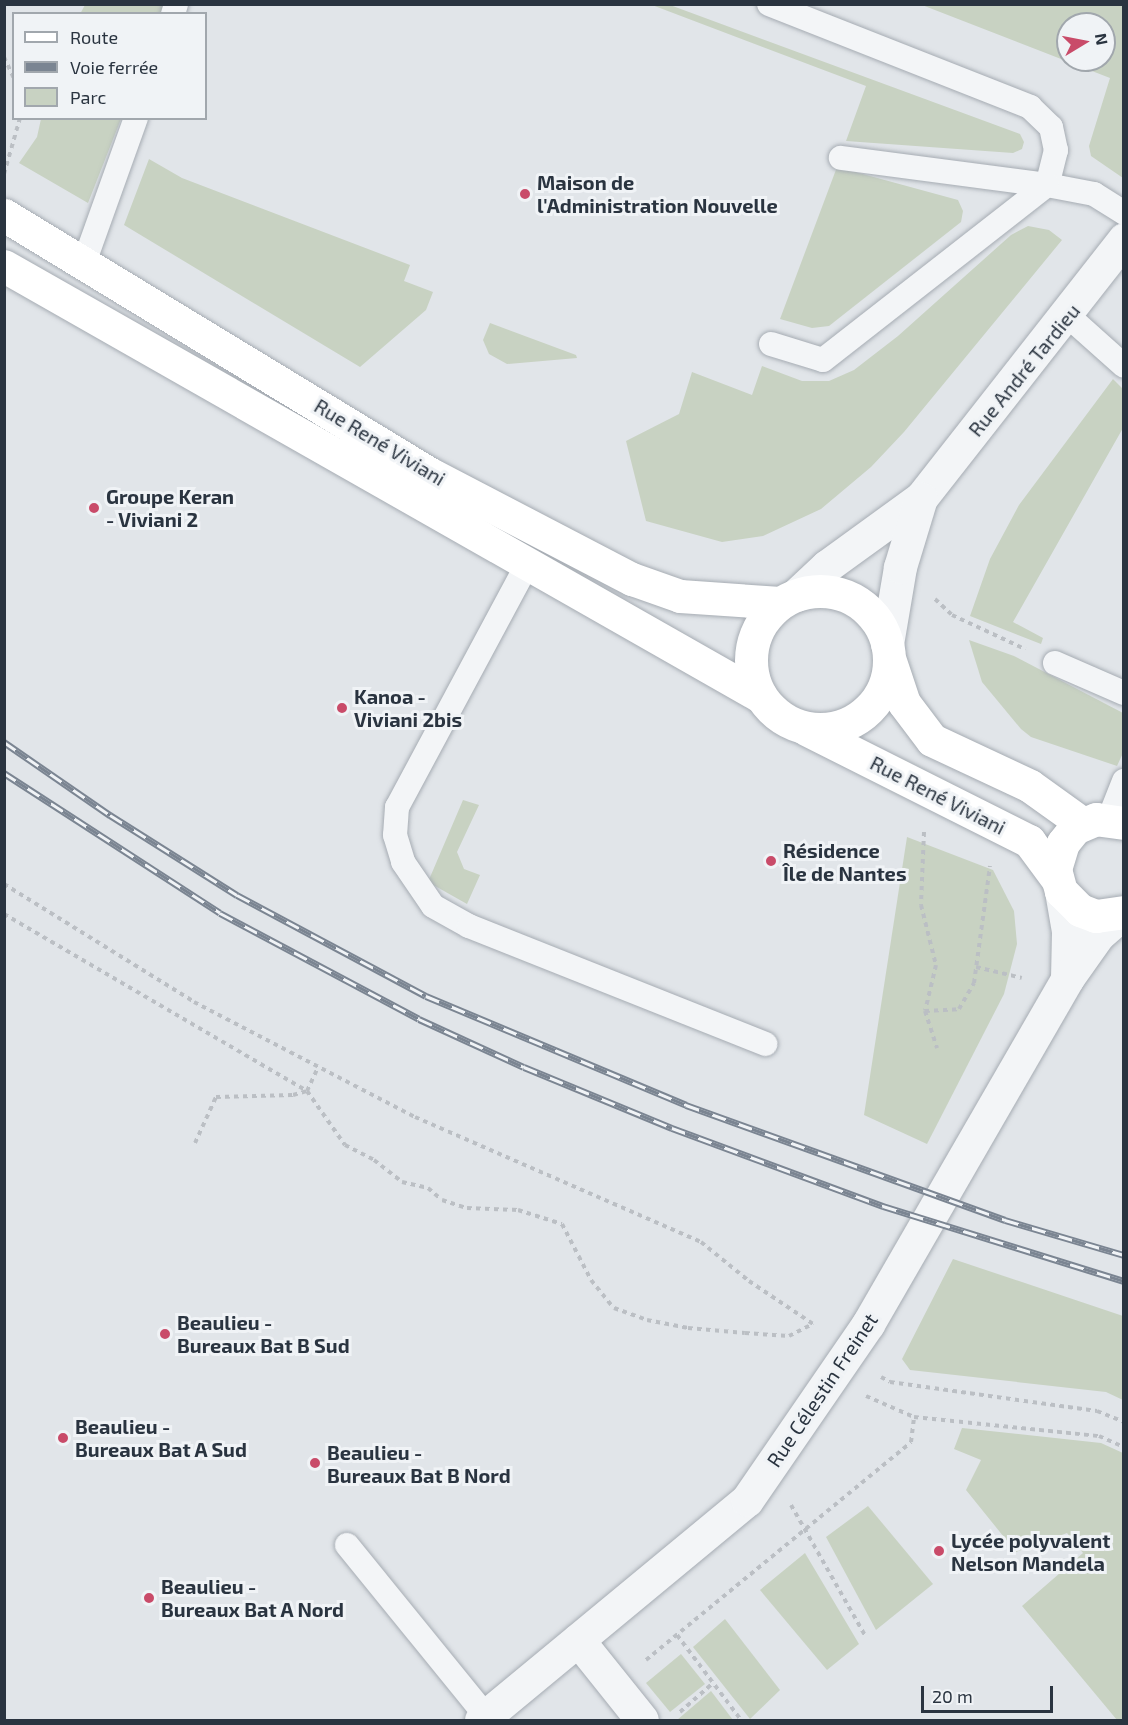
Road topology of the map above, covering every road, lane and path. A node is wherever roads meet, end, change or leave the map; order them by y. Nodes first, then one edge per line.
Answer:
1 (769, 4) edge
2 (4, 57) edge
3 (12, 74) edge
4 (19, 120) edge
5 (135, 120) edge
6 (840, 158) dead end
7 (4, 174) edge
8 (1047, 185) junction
9 (1124, 213) edge
10 (4, 215) edge
11 (1124, 240) edge
12 (84, 263) junction
13 (4, 266) edge
14 (1067, 315) junction
15 (771, 344) dead end
16 (1124, 366) edge
17 (921, 498) junction
18 (528, 563) junction
19 (930, 594) dead end
20 (788, 599) junction
21 (889, 653) junction
22 (1055, 663) joint
23 (1124, 693) edge
24 (760, 696) junction
25 (805, 728) junction
26 (1124, 781) edge
27 (1112, 822) edge
28 (924, 825) dead end
29 (991, 856) dead end
30 (4, 884) edge
31 (1059, 885) junction
32 (1123, 913) edge
33 (4, 914) edge
34 (976, 967) junction
35 (1027, 979) dead end
36 (1067, 979) junction
37 (925, 1011) junction
38 (765, 1044) dead end
39 (937, 1048) dead end
40 (318, 1067) junction
41 (307, 1091) junction
42 (195, 1143) dead end
43 (813, 1324) junction
44 (821, 1328) dead end
45 (847, 1356) junction
46 (866, 1396) dead end
47 (914, 1417) junction
48 (1124, 1422) edge
49 (1124, 1447) edge
50 (767, 1473) junction
51 (806, 1527) junction
52 (347, 1545) dead end
53 (677, 1635) junction
54 (866, 1637) dead end
55 (578, 1640) junction
56 (713, 1683) junction
57 (615, 1686) junction
58 (678, 1713) dead end
59 (484, 1718) edge
60 (642, 1720) edge
61 (741, 1720) edge

1 - 8 lane
2 - 3 path
4 - 7 path
5 - 12 lane
6 - 8 lane
8 - 9 lane
8 - 15 lane
10 - 12 main road, Rue René Viviani
11 - 14 street, Rue André Tardieu
12 - 20 main road, Rue René Viviani
13 - 18 main road, Rue René Viviani
14 - 16 lane
14 - 17 street, Rue André Tardieu
17 - 20 street, Rue André Tardieu
17 - 21 street, Rue André Tardieu
18 - 24 main road, Rue René Viviani
18 - 38 lane
19 - 22 path
20 - 21 main road
20 - 24 main road
21 - 25 main road
21 - 27 main road
22 - 23 lane
24 - 25 main road
25 - 31 main road, Rue René Viviani
26 - 27 lane
27 - 31 main road
28 - 37 path
29 - 34 path
30 - 40 path
31 - 32 main road, Rue René Viviani
31 - 36 street, Rue Célestin Freinet
32 - 36 street, Rue Célestin Freinet
33 - 41 path
34 - 35 path
34 - 37 path
36 - 45 street, Rue Célestin Freinet
37 - 39 path
40 - 41 path
40 - 43 path
41 - 42 path
41 - 43 path
43 - 44 path
45 - 48 path
45 - 50 street, Rue Célestin Freinet
46 - 47 path
47 - 49 path
47 - 51 path
50 - 51 path
50 - 55 street, Rue Célestin Freinet
51 - 53 path
51 - 54 path
52 - 59 lane
53 - 56 path
53 - 57 path
55 - 57 street
55 - 59 street, Rue Célestin Freinet
56 - 58 path
56 - 61 path
57 - 60 street

